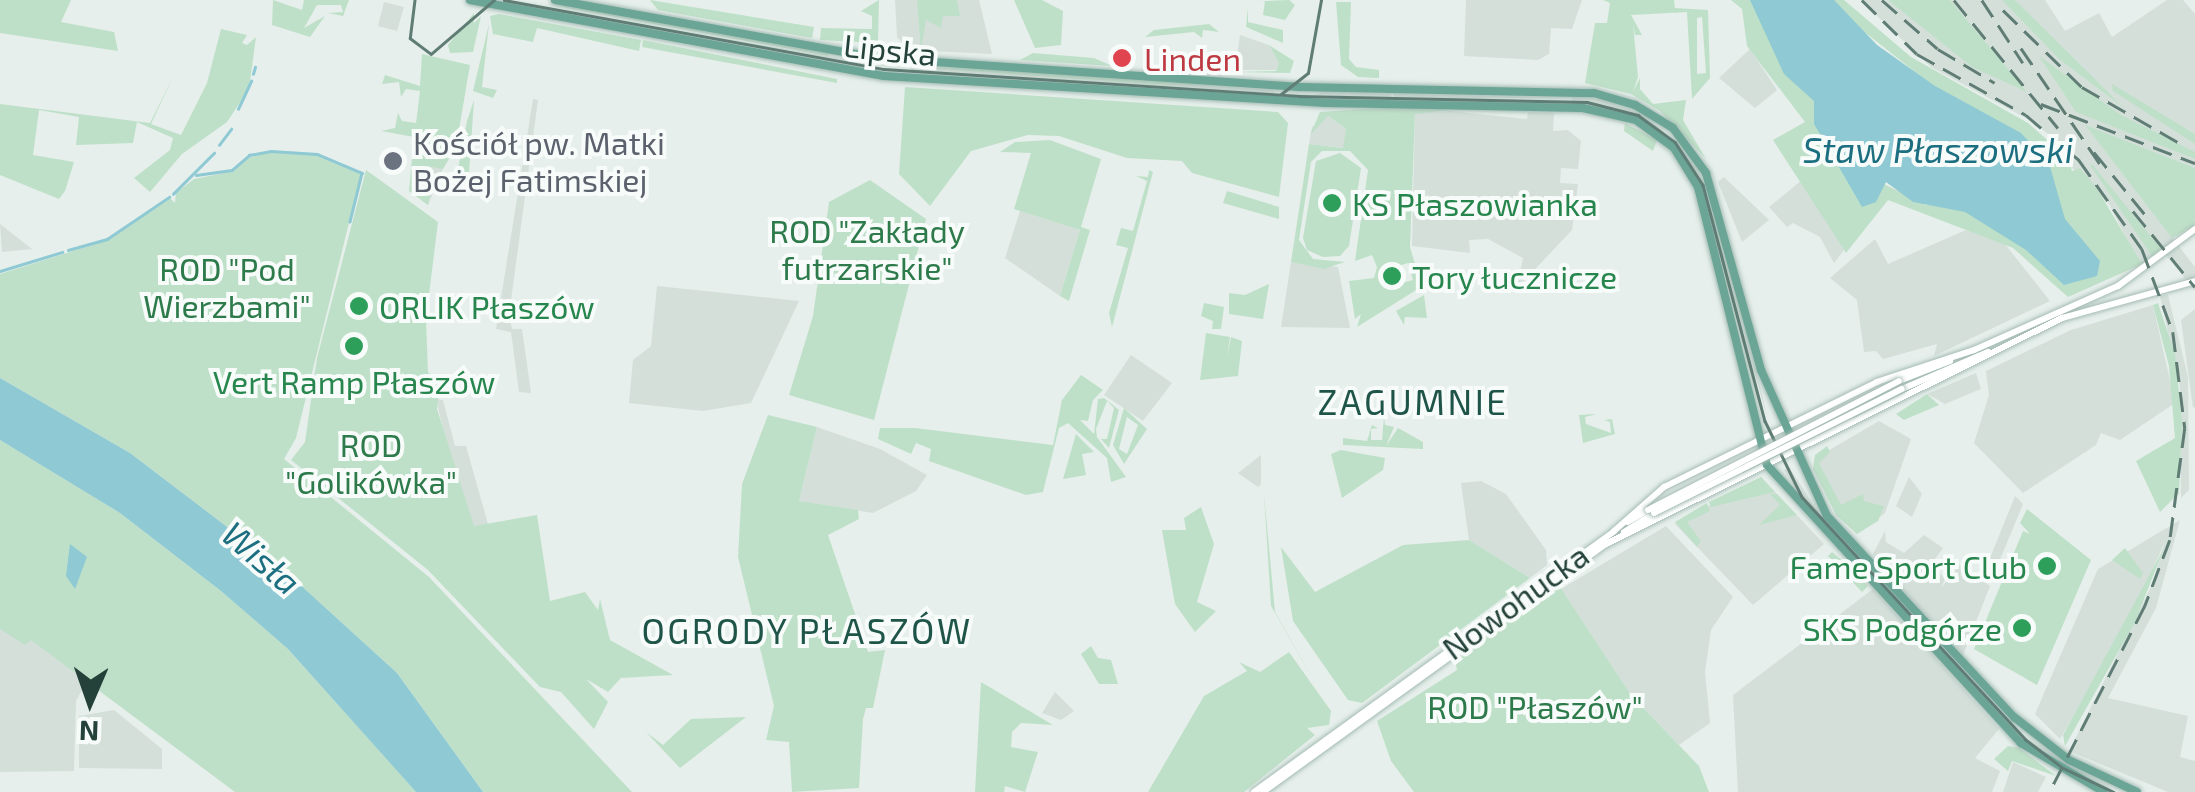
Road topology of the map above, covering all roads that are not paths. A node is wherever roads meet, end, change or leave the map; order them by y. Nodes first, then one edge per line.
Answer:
1 (470, 0) edge
2 (555, 0) edge
3 (2195, 232) edge
4 (2195, 280) edge
5 (2017, 340) junction
6 (1974, 350) junction
7 (1900, 385) junction
8 (1781, 416) junction
9 (1803, 418) junction
10 (1785, 426) junction
11 (1756, 440) junction
12 (1813, 443) junction
13 (1794, 452) junction
14 (1767, 465) junction
15 (1806, 478) junction
16 (1651, 511) junction
17 (1614, 531) junction
18 (1606, 544) junction
19 (1254, 792) edge
20 (1263, 792) edge
21 (2104, 792) edge
22 (2136, 792) edge

1 - 11 main road, Lipska
2 - 8 main road, Lipska
3 - 6 main road
4 - 5 main road
5 - 7 main road
5 - 12 main road, Nowohucka
6 - 7 main road
6 - 9 main road, Nowohucka
7 - 16 main road, bridge
8 - 9 main road
8 - 10 main road, Lipska
9 - 10 main road, Nowohucka
10 - 11 main road, Nowohucka
10 - 13 main road, Lipska
11 - 14 main road, Lipska
11 - 17 main road, Nowohucka
12 - 13 main road, Nowohucka
12 - 15 main road
13 - 14 main road, Nowohucka
13 - 15 main road, Lipska
14 - 18 main road, Nowohucka
14 - 21 main road, Lipska
15 - 22 main road, Lipska
16 - 17 main road
16 - 18 main road
17 - 19 main road, Nowohucka
18 - 20 main road, Nowohucka

